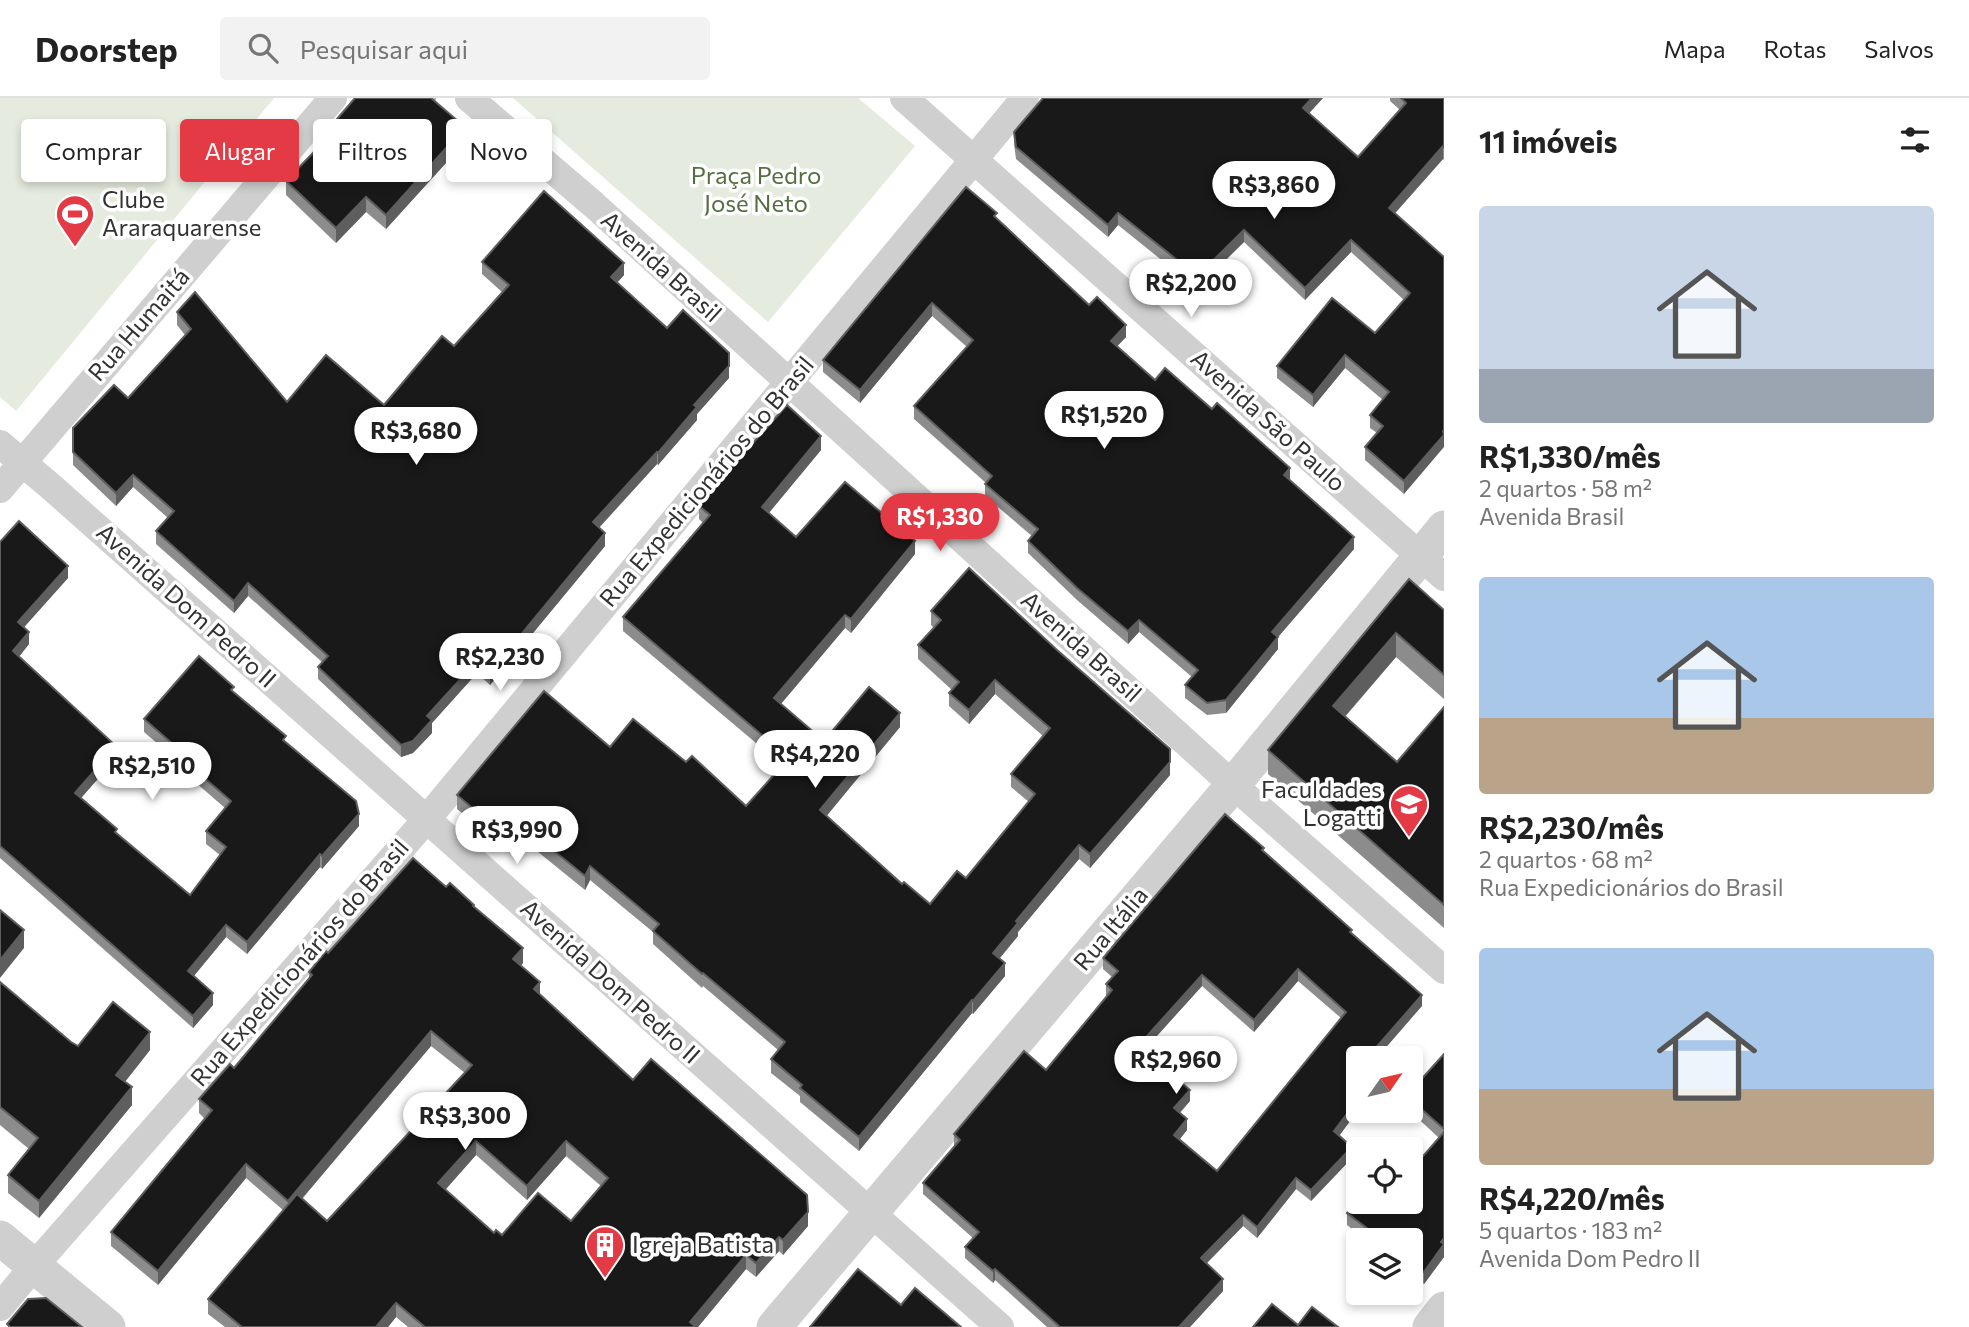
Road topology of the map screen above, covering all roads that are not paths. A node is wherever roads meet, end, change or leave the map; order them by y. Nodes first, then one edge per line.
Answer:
1 (333, 98) edge
2 (470, 98) edge
3 (904, 98) edge
4 (1025, 98) edge
5 (975, 160) junction
6 (789, 384) junction
7 (0, 444) edge
8 (22, 463) junction
9 (0, 489) edge
10 (1444, 528) edge
11 (1432, 568) edge
12 (1233, 785) junction
13 (426, 820) junction
14 (1444, 970) edge
15 (871, 1213) junction
16 (0, 1238) edge
17 (34, 1266) junction
18 (0, 1307) edge
19 (1444, 1309) edge
20 (108, 1327) edge
21 (774, 1327) edge
22 (1000, 1327) edge
23 (1430, 1327) edge

1 - 8 street, Rua Humaitá
2 - 6 street, Avenida Brasil
3 - 5 street, Avenida São Paulo
4 - 5 street, Rua Expedicionários do Brasil
5 - 6 street, Rua Expedicionários do Brasil
5 - 11 street, Avenida São Paulo
6 - 12 street, Avenida Brasil
6 - 13 street, Rua Expedicionários do Brasil
7 - 8 street, Avenida Dom Pedro II
8 - 9 street, Rua Humaitá
8 - 13 street, Avenida Dom Pedro II
10 - 11 street, Rua Itália
11 - 12 street, Rua Itália
12 - 14 street, Avenida Brasil
12 - 15 street, Rua Itália
13 - 15 street, Avenida Dom Pedro II
13 - 17 street, Rua Expedicionários do Brasil
15 - 21 street, Rua Itália
15 - 22 street, Avenida Dom Pedro II
16 - 17 street
17 - 18 street, Rua Expedicionários do Brasil
17 - 20 street
19 - 23 street

